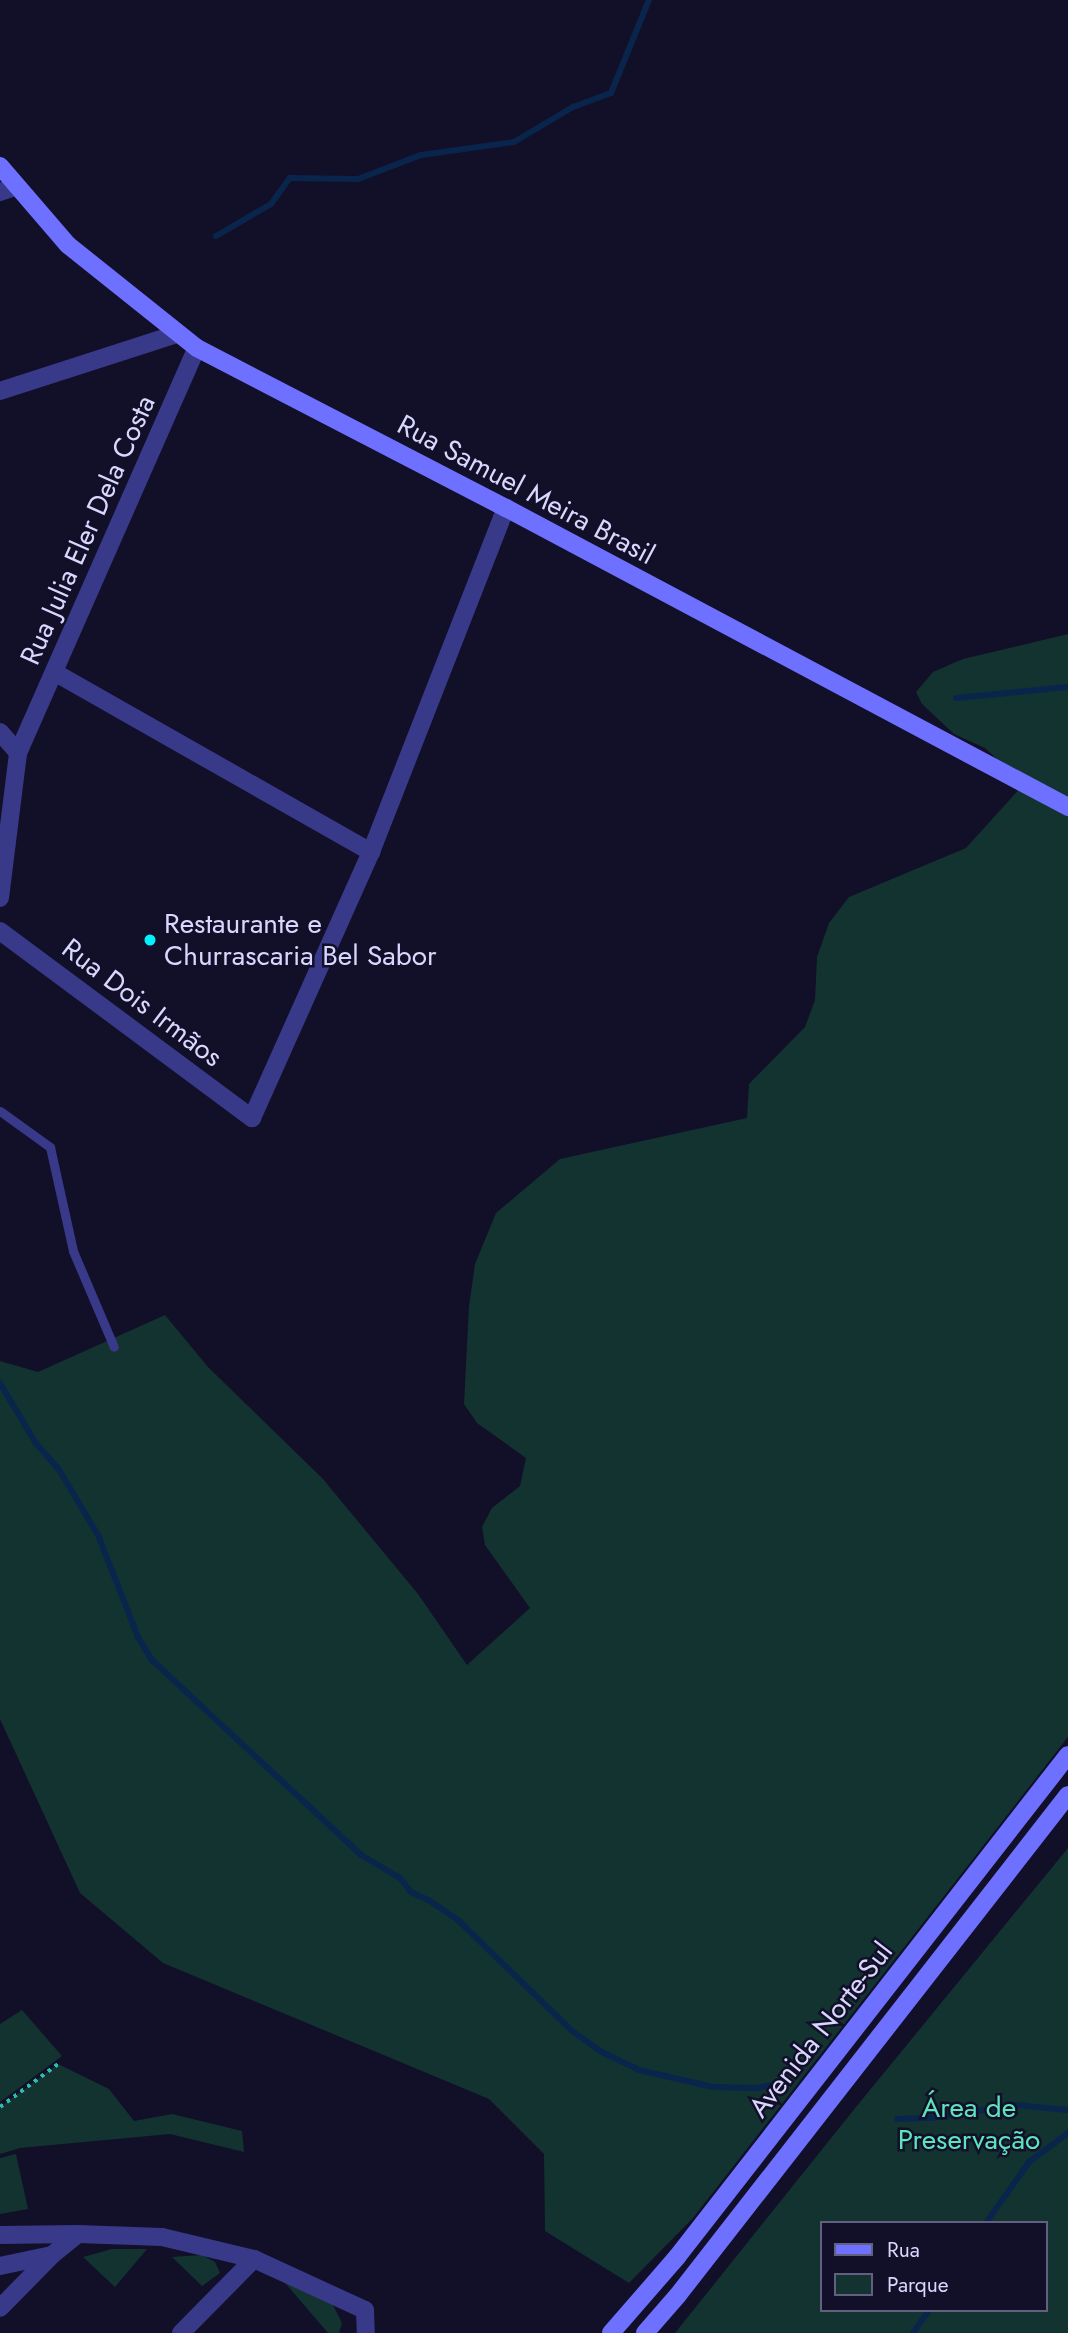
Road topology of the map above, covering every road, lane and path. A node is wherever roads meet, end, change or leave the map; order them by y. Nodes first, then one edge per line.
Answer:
1 (0, 166) edge
2 (8, 189) edge
3 (177, 334) junction
4 (197, 348) junction
5 (0, 391) edge
6 (506, 508) junction
7 (54, 672) junction
8 (0, 733) edge
9 (18, 753) junction
10 (1068, 807) edge
11 (371, 852) junction
12 (0, 898) edge
13 (0, 931) edge
14 (0, 1111) edge
15 (114, 1347) dead end
16 (1068, 1755) edge
17 (1068, 1795) edge
18 (58, 2064) dead end
19 (0, 2107) edge
20 (78, 2234) junction
21 (0, 2235) edge
22 (52, 2255) junction
23 (254, 2259) junction
24 (0, 2266) edge
25 (0, 2308) edge
26 (181, 2333) edge
27 (366, 2333) edge
28 (611, 2333) edge
29 (645, 2333) edge

1 - 2 main road, Rua Samuel Meira Brasil
2 - 3 main road, Rua Samuel Meira Brasil
3 - 4 main road, Rua Samuel Meira Brasil
3 - 5 street
4 - 6 main road, Rua Samuel Meira Brasil
4 - 7 street, Rua Julia Eler Dela Costa
6 - 10 main road, Rua Samuel Meira Brasil
6 - 11 street
7 - 9 street, Rua Julia Eler Dela Costa
7 - 11 street
8 - 9 street
9 - 12 street, Rua Julia Eler Dela Costa
11 - 13 street, Rua Dois Irmãos
14 - 15 lane
16 - 28 main road, Avenida Norte-Sul
17 - 29 main road, Avenida Norte-Sul
18 - 19 path
20 - 21 street
20 - 22 street
20 - 23 street
22 - 24 street
22 - 25 street
23 - 26 street
23 - 27 street

